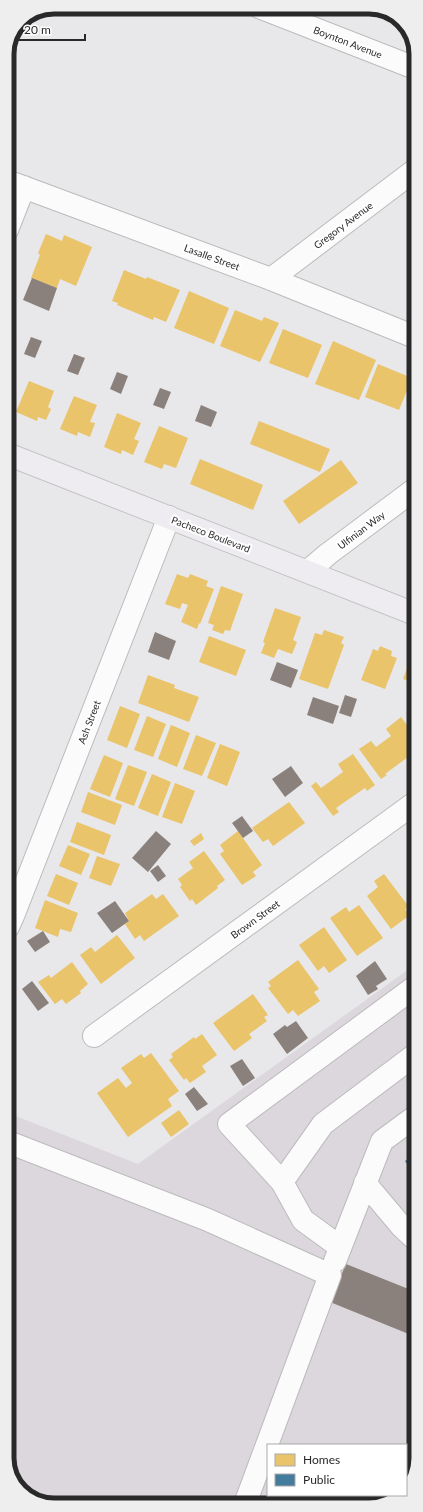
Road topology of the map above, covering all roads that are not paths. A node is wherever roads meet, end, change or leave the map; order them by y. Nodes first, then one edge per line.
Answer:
1 (277, 14) edge
2 (409, 66) edge
3 (409, 175) edge
4 (16, 184) edge
5 (14, 194) edge
6 (271, 279) junction
7 (409, 335) edge
8 (14, 457) edge
9 (409, 493) edge
10 (169, 517) junction
11 (308, 571) junction
12 (409, 612) edge
13 (409, 807) edge
14 (14, 913) edge
15 (409, 991) edge
16 (94, 1036) dead end
17 (409, 1059) edge
18 (409, 1121) edge
19 (14, 1144) edge
20 (282, 1182) junction
21 (365, 1184) junction
22 (409, 1234) edge
23 (340, 1247) junction
24 (330, 1275) junction
25 (267, 1444) edge
26 (267, 1445) edge
27 (247, 1498) edge

1 - 2 street, Boynton Avenue
3 - 6 street, Gregory Avenue
4 - 5 street
4 - 6 street, Lasalle Street
6 - 7 street, Lasalle Street
8 - 10 main road, Pacheco Boulevard
9 - 11 street, Ulfinian Way
10 - 11 main road, Pacheco Boulevard
10 - 14 street, Ash Street
11 - 12 main road, Pacheco Boulevard
13 - 16 street, Brown Street
15 - 20 street
17 - 20 street
18 - 21 street
19 - 24 street
20 - 23 street
21 - 22 street
21 - 23 street
23 - 24 street
24 - 25 street
26 - 27 street

